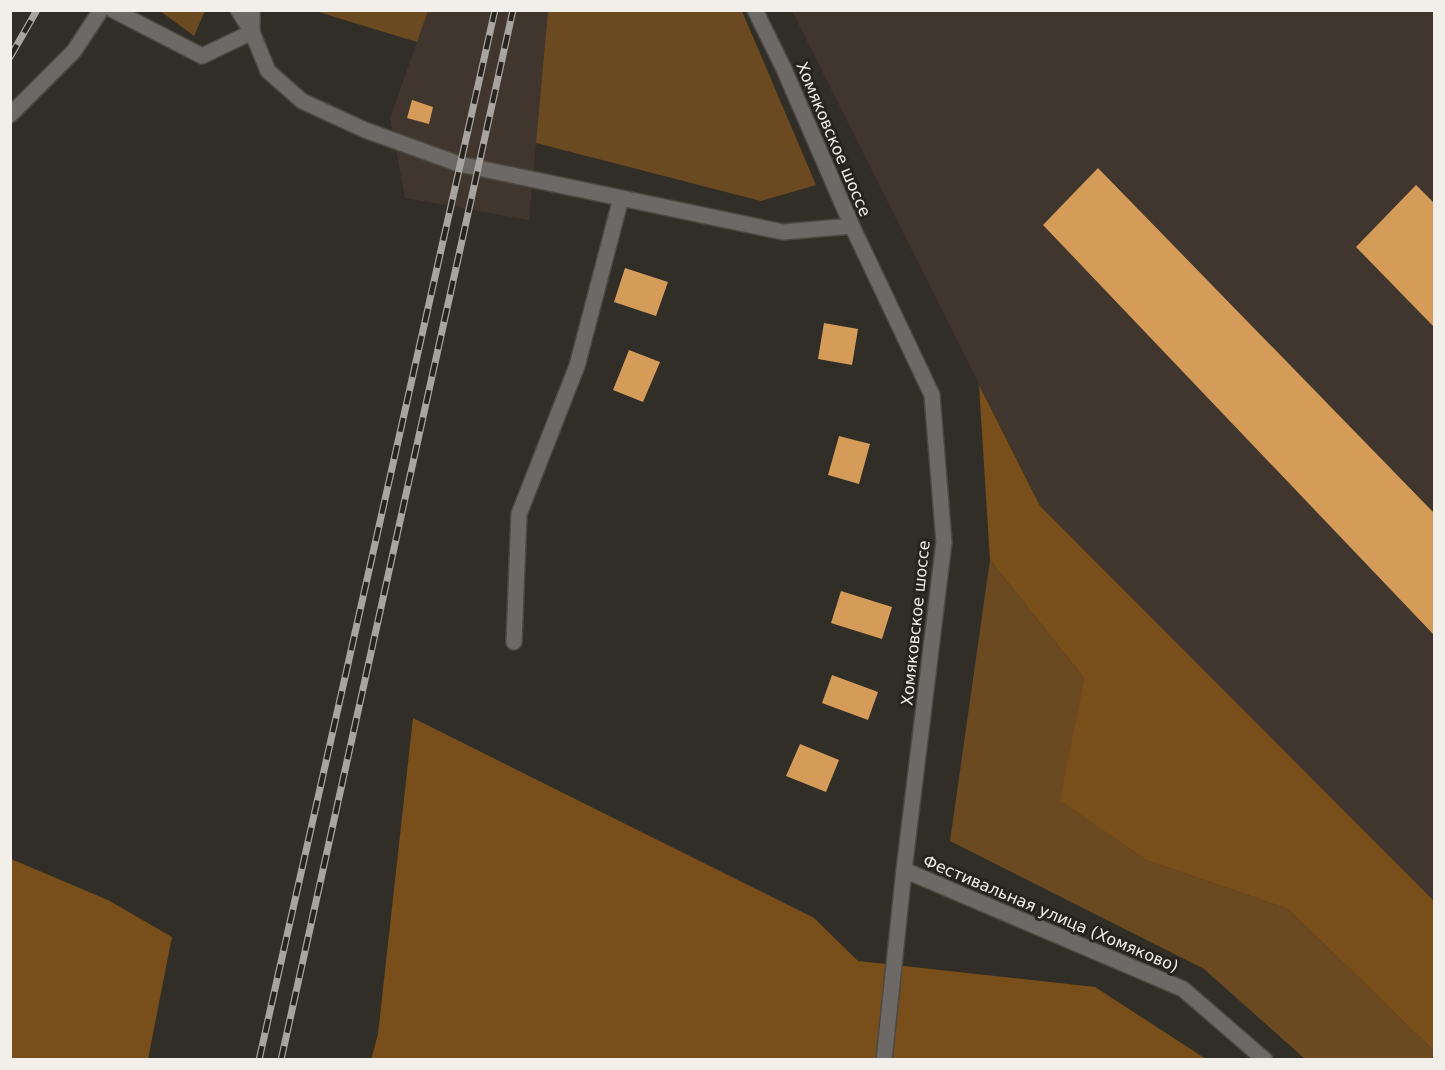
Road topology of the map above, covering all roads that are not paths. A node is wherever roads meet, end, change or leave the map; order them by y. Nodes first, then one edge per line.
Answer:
1 (101, 10) edge
2 (113, 10) edge
3 (238, 10) edge
4 (252, 10) edge
5 (755, 10) edge
6 (252, 32) junction
7 (10, 114) edge
8 (621, 198) junction
9 (852, 226) junction
10 (514, 642) dead end
11 (904, 870) junction
12 (885, 1059) edge
13 (1265, 1059) edge

1 - 7 street
2 - 6 street
3 - 6 street
4 - 6 street
5 - 9 street, Хомяковское шоссе
6 - 8 street
8 - 9 street
8 - 10 street
9 - 11 street, Хомяковское шоссе
11 - 12 street, Хомяковское шоссе
11 - 13 street, Фестивальная улица (Хомяково)

